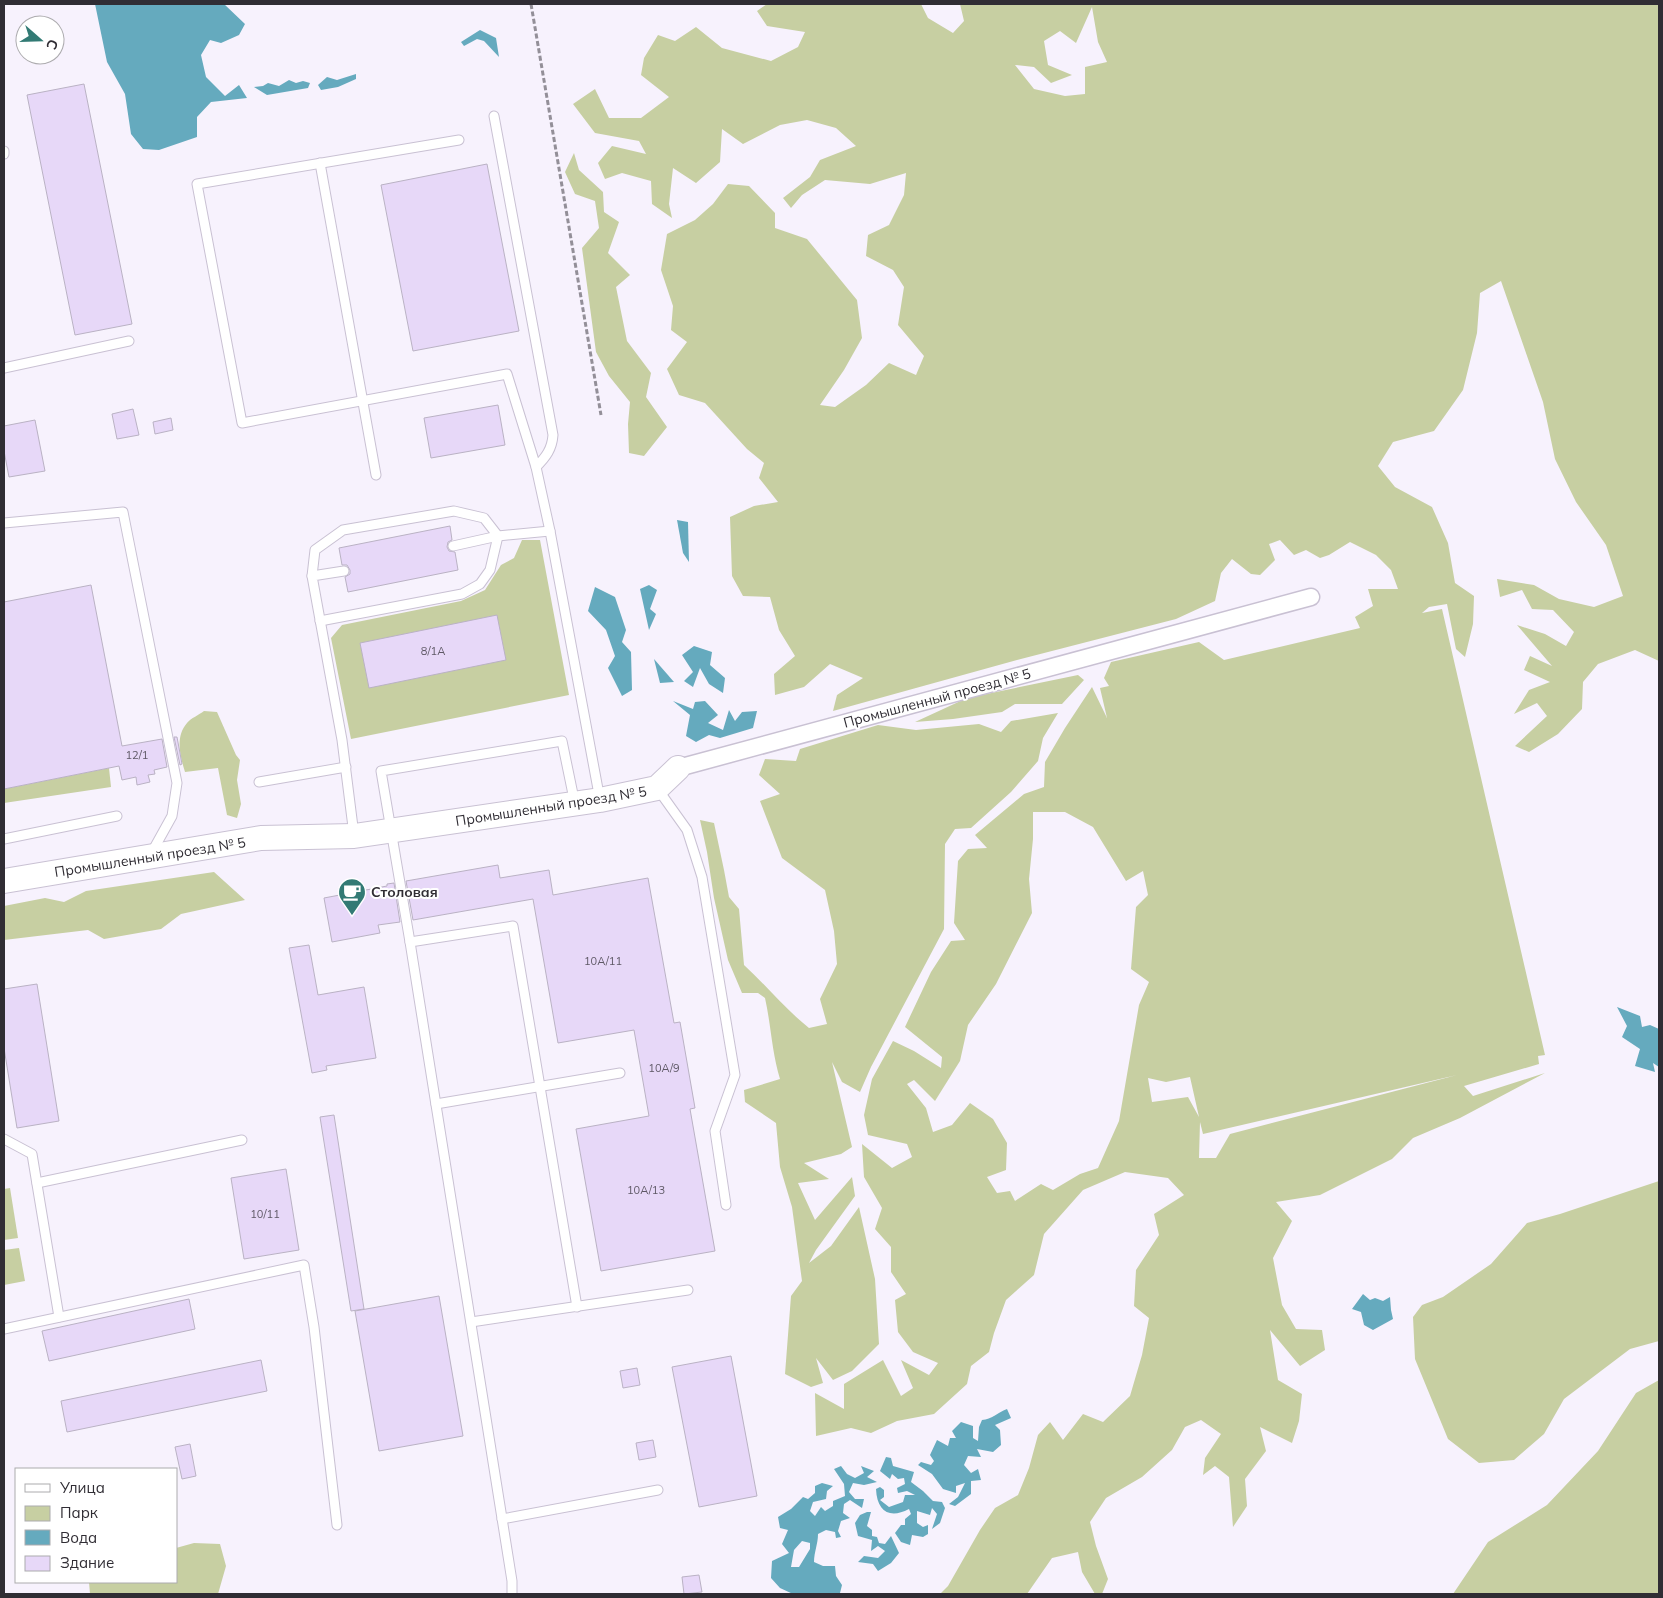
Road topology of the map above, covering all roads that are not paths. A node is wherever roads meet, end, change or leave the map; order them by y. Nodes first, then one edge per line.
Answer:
1 (494, 116) dead end
2 (460, 140) dead end
3 (320, 164) junction
4 (129, 341) dead end
5 (4, 368) edge
6 (363, 400) junction
7 (536, 467) junction
8 (376, 475) dead end
9 (4, 523) edge
10 (550, 531) junction
11 (498, 536) junction
12 (454, 546) dead end
13 (344, 571) dead end
14 (312, 576) junction
15 (1311, 597) dead end
16 (320, 621) junction
17 (346, 767) junction
18 (678, 768) joint
19 (259, 782) dead end
20 (657, 788) junction
21 (600, 800) junction
22 (575, 804) junction
23 (118, 816) dead end
24 (391, 830) junction
25 (354, 836) junction
26 (4, 839) edge
27 (149, 857) junction
28 (4, 881) edge
29 (410, 942) junction
30 (620, 1073) dead end
31 (540, 1088) junction
32 (436, 1104) junction
33 (4, 1139) edge
34 (242, 1140) dead end
35 (37, 1183) junction
36 (726, 1205) dead end
37 (688, 1290) dead end
38 (577, 1306) junction
39 (59, 1318) junction
40 (470, 1322) junction
41 (4, 1329) edge
42 (658, 1490) dead end
43 (502, 1519) junction
44 (337, 1525) dead end
45 (512, 1594) edge

1 - 7 lane
2 - 3 lane
3 - 6 lane
3 - 6 lane
4 - 5 lane
6 - 7 lane
6 - 8 lane
7 - 10 lane
9 - 27 lane
10 - 11 lane
10 - 21 lane
11 - 12 lane
11 - 14 lane
11 - 16 lane
13 - 14 lane
14 - 16 lane
15 - 18 street, Промышленный проезд № 5
16 - 17 lane
17 - 19 lane
17 - 25 lane
18 - 20 street, Промышленный проезд № 5
20 - 21 street, Промышленный проезд № 5
20 - 36 lane
21 - 22 street, Промышленный проезд № 5
22 - 24 street, Промышленный проезд № 5
22 - 24 lane
23 - 26 lane
24 - 25 street, Промышленный проезд № 5
24 - 29 lane
25 - 27 street, Промышленный проезд № 5
27 - 28 street, Промышленный проезд № 5
29 - 31 lane
29 - 32 lane
30 - 31 lane
31 - 32 lane
31 - 38 lane
32 - 40 lane
33 - 35 lane
34 - 35 lane
35 - 39 lane
37 - 38 lane
38 - 40 lane
39 - 41 lane
39 - 44 lane
40 - 43 lane
42 - 43 lane
43 - 45 lane

